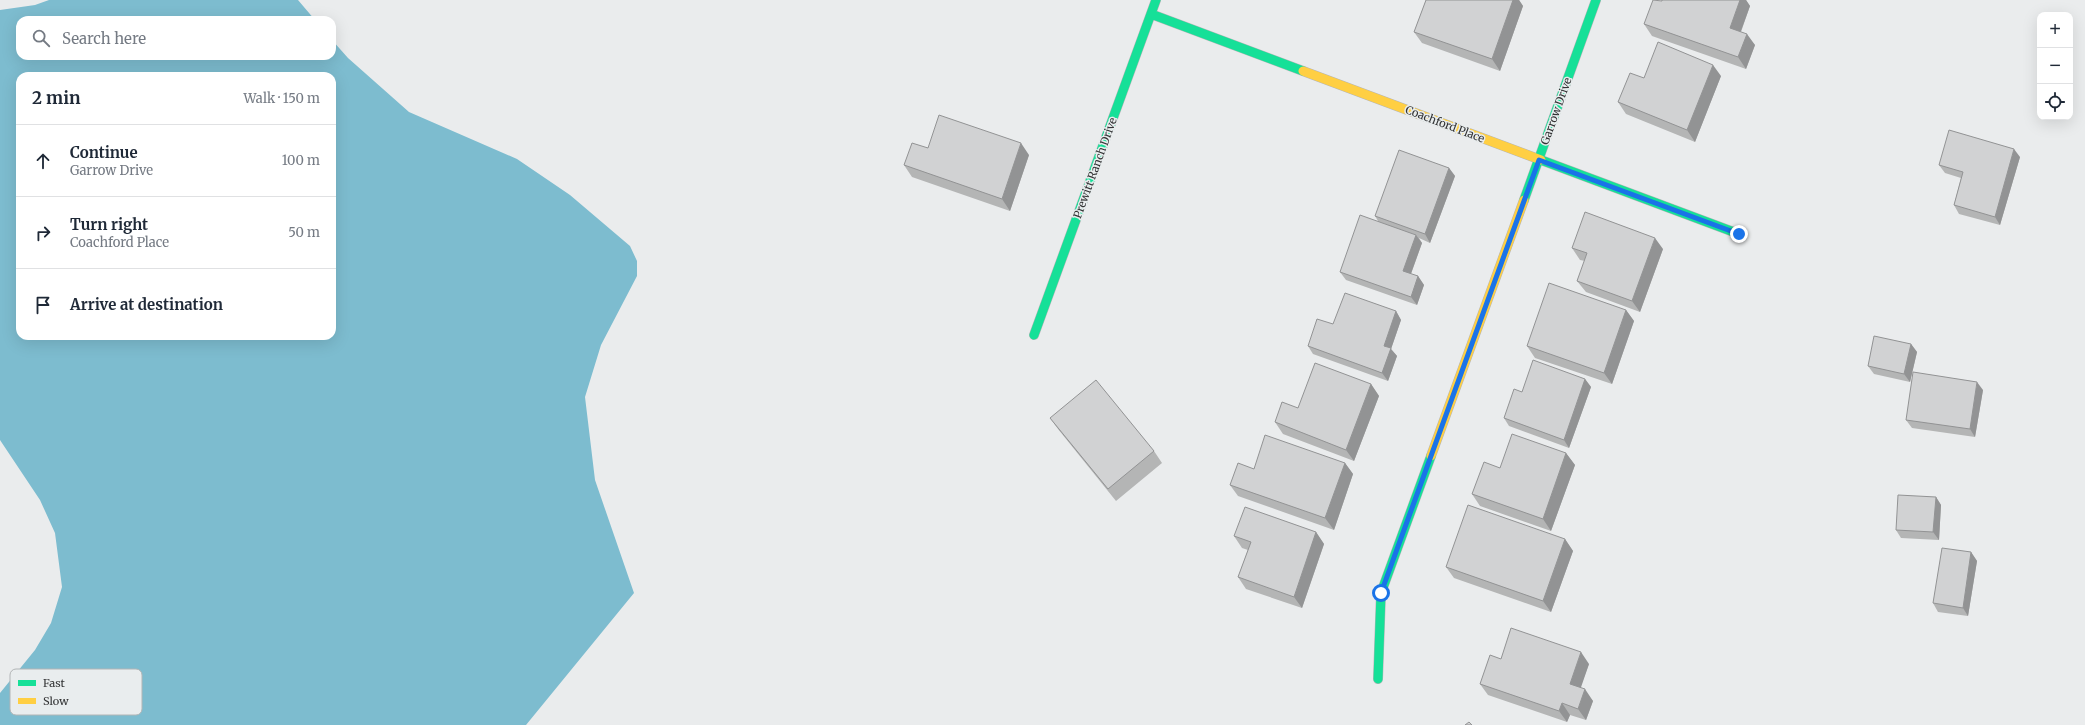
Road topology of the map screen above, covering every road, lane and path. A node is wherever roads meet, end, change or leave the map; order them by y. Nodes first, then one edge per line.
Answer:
1 (1156, 0) edge
2 (1596, 0) edge
3 (1152, 14) junction
4 (1539, 160) junction
5 (1739, 234) dead end
6 (1034, 335) dead end
7 (1378, 679) dead end

1 - 3 street, Prewitt Ranch Drive
2 - 4 street, Garrow Drive
3 - 4 street, Coachford Place
3 - 6 street, Prewitt Ranch Drive
4 - 5 street, Coachford Place
4 - 7 street, Garrow Drive

